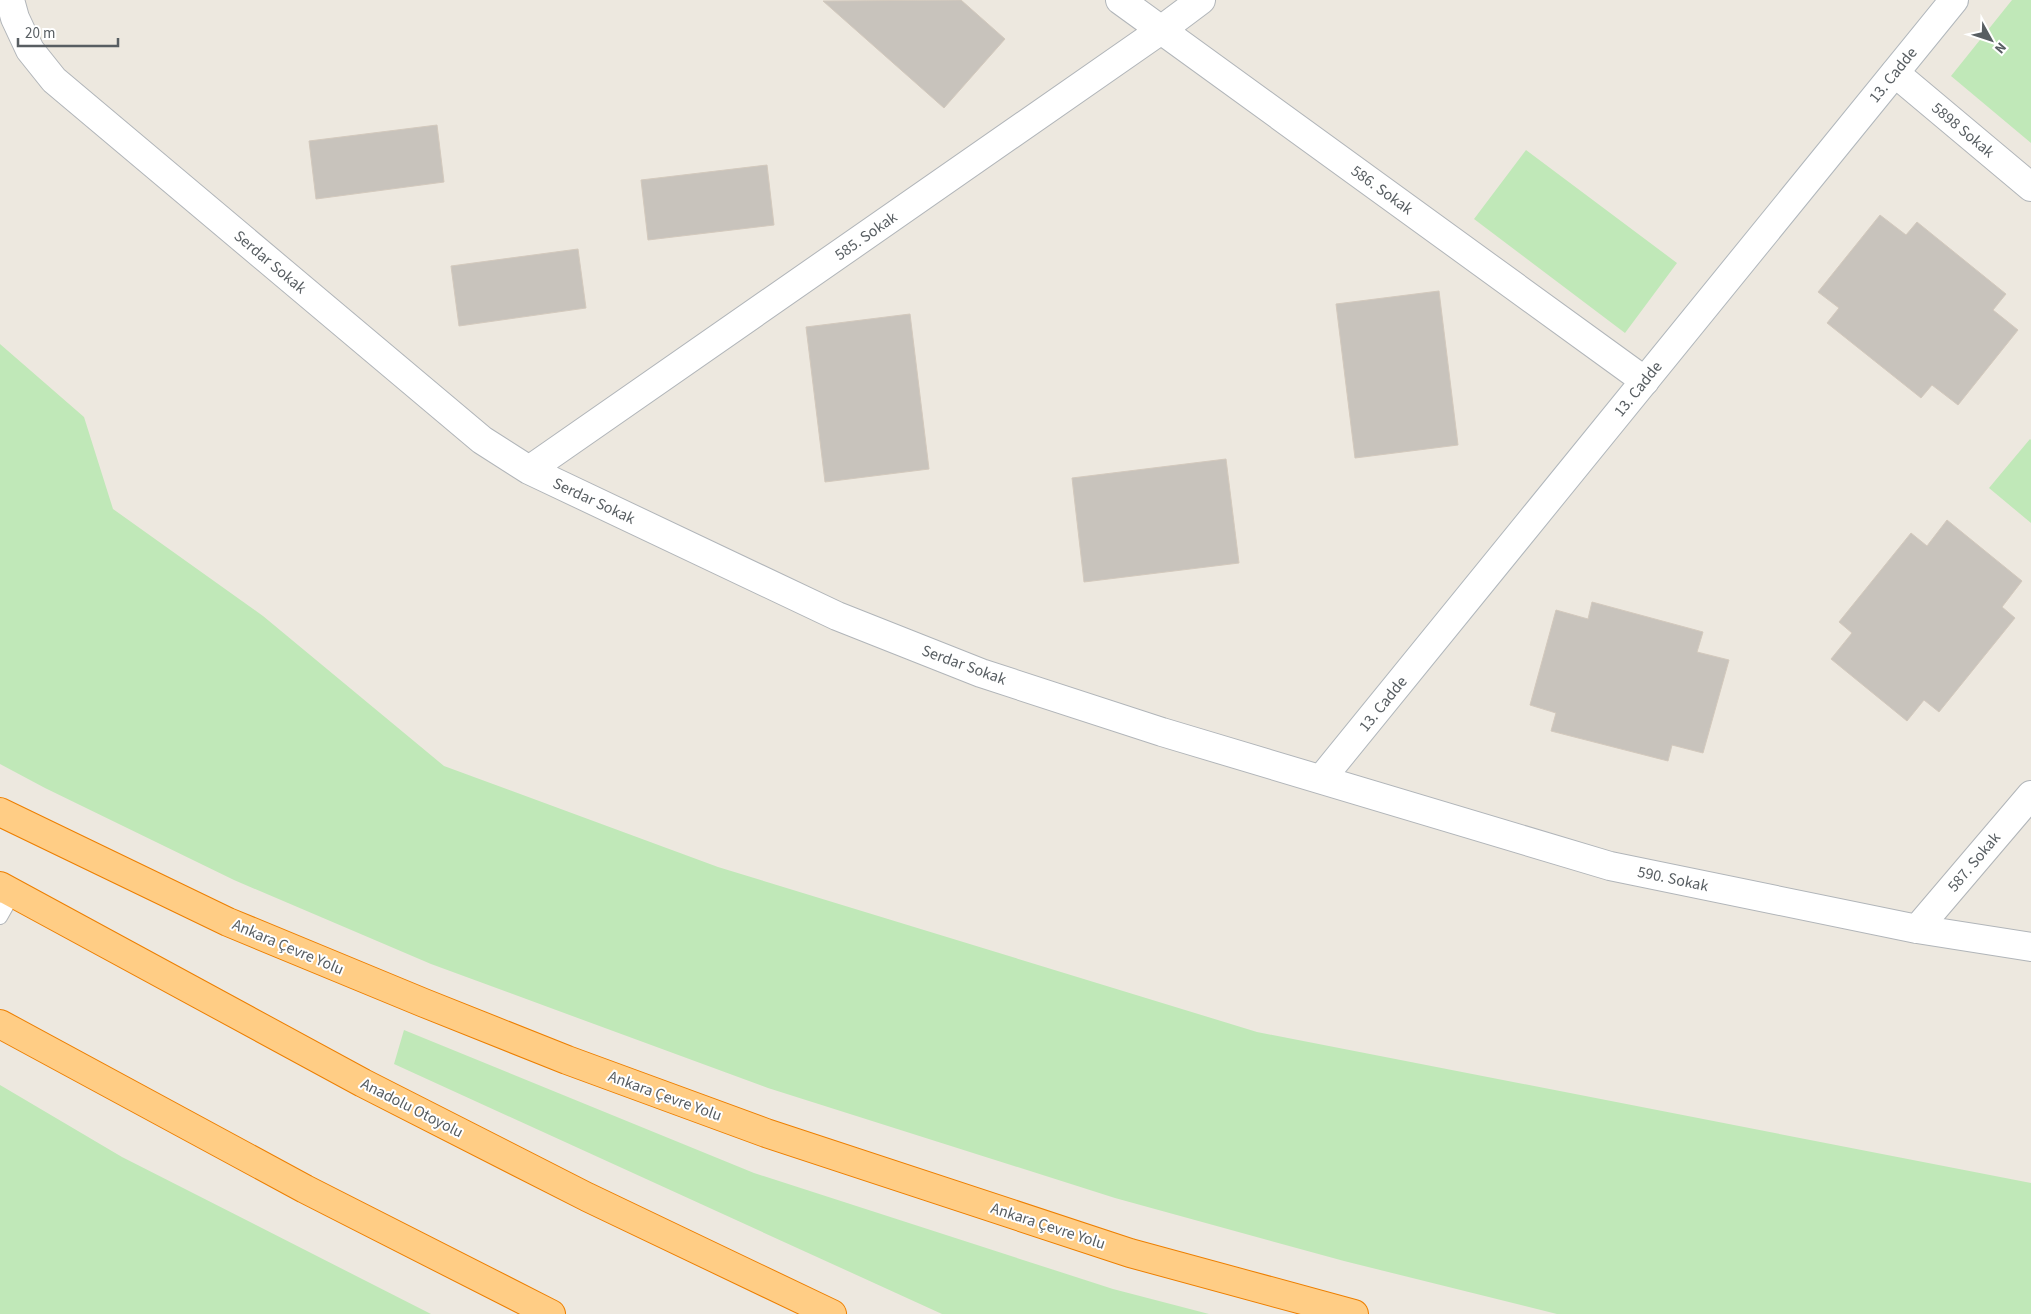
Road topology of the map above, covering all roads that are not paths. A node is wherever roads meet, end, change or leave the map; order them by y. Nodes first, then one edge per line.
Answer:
1 (10, 0) edge
2 (1120, 0) edge
3 (1201, 0) edge
4 (1954, 0) edge
5 (1161, 30) junction
6 (1895, 73) junction
7 (2031, 187) edge
8 (1645, 381) junction
9 (529, 470) junction
10 (1322, 778) junction
11 (2031, 795) edge
12 (0, 812) edge
13 (6, 890) edge
14 (0, 917) edge
15 (1917, 929) junction
16 (2031, 947) edge
17 (0, 1024) edge
18 (551, 1314) edge
19 (832, 1314) edge
20 (1354, 1314) edge

1 - 9 street, Serdar Sokak
2 - 5 street, 586. Sokak
3 - 5 street, 585. Sokak
4 - 6 street, 13. Cadde
5 - 8 street, 586. Sokak
5 - 9 street, 585. Sokak
6 - 7 street, 5898 Sokak
6 - 8 street, 13. Cadde
8 - 10 street, 13. Cadde
9 - 10 street, Serdar Sokak
10 - 15 street, 590. Sokak
11 - 15 street, 587. Sokak
12 - 20 highway, Ankara Çevre Yolu
13 - 14 lane
13 - 19 highway, Anadolu Otoyolu
15 - 16 street, 590. Sokak
17 - 18 highway

